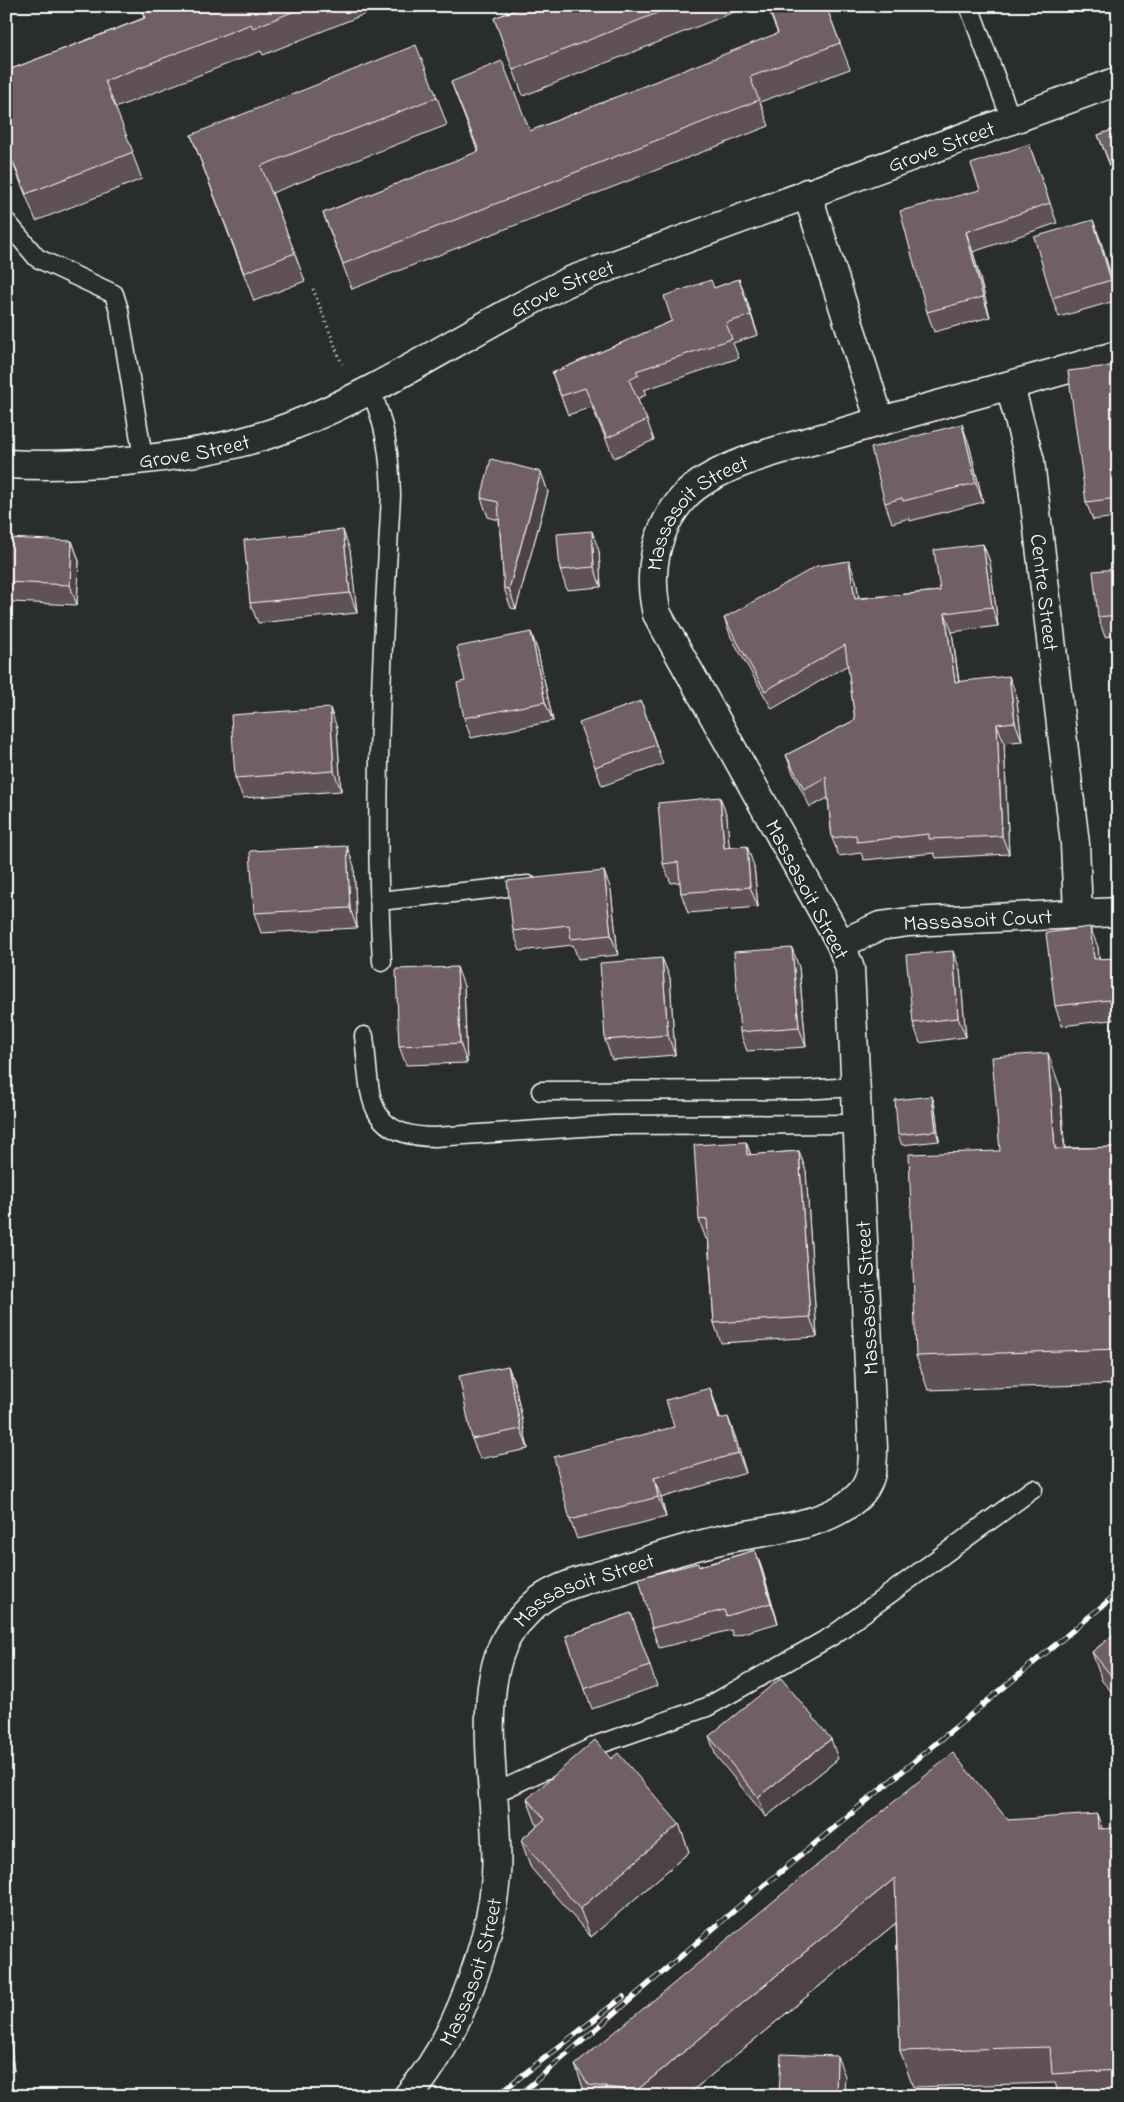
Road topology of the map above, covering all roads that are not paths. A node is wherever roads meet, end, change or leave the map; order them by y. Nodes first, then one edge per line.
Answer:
1 (969, 6) edge
2 (1118, 81) edge
3 (1011, 119) junction
4 (807, 193) junction
5 (6, 221) edge
6 (1118, 355) edge
7 (1010, 386) junction
8 (370, 389) junction
9 (880, 421) junction
10 (143, 458) junction
11 (6, 464) edge
12 (528, 885) edge
13 (379, 901) junction
14 (1118, 912) edge
15 (1078, 913) junction
16 (841, 944) junction
17 (382, 962) dead end
18 (364, 1036) dead end
19 (856, 1087) junction
20 (541, 1091) dead end
21 (858, 1124) junction
22 (1033, 1489) dead end
23 (493, 1794) junction
24 (408, 2096) edge

1 - 3 lane
2 - 3 street, Grove Street
3 - 4 street, Grove Street
4 - 8 street, Grove Street
4 - 9 street
5 - 10 lane
6 - 7 street
7 - 9 street, Massasoit Street
7 - 15 street, Centre Street
8 - 10 street, Grove Street
8 - 13 lane
9 - 16 street, Massasoit Street
10 - 11 street, Grove Street
12 - 13 lane
13 - 17 lane
14 - 15 street, Massasoit Court
15 - 16 street, Massasoit Court
16 - 19 street, Massasoit Street
18 - 21 lane
19 - 20 lane
19 - 21 street, Massasoit Street
21 - 23 street, Massasoit Street
22 - 23 lane
23 - 24 street, Massasoit Street

